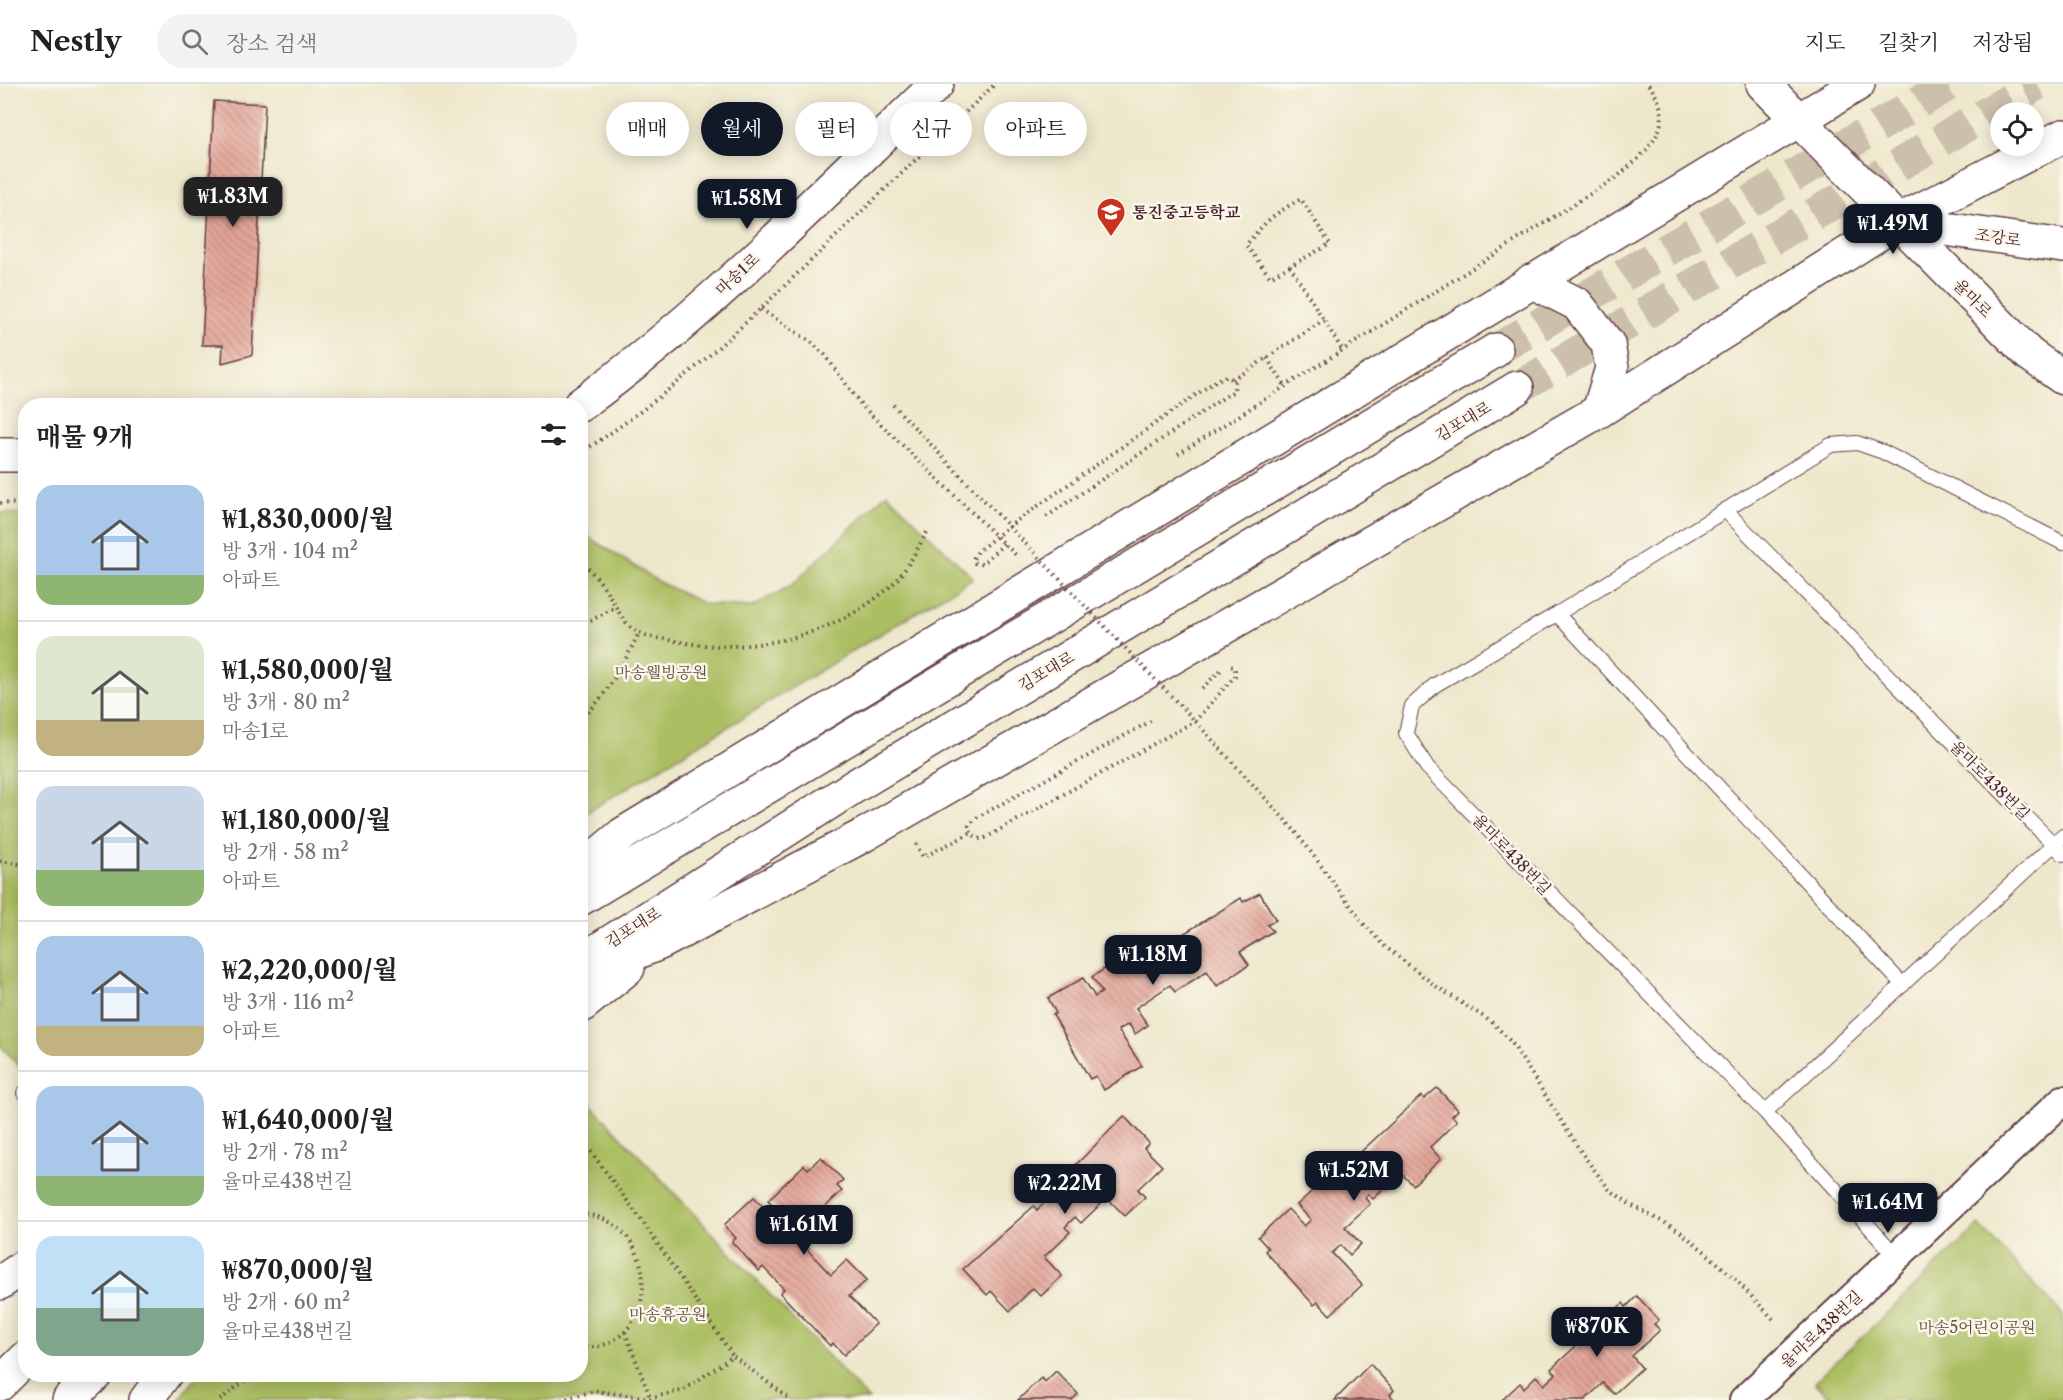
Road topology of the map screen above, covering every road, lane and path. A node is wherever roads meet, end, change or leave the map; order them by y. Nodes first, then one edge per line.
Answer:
1 (937, 84) edge
2 (995, 84) edge
3 (1648, 84) edge
4 (1763, 84) edge
5 (1858, 84) edge
6 (1799, 118) junction
7 (2063, 136) edge
8 (1897, 222) junction
9 (2063, 246) edge
10 (1290, 266) junction
11 (1531, 281) junction
12 (761, 309) junction
13 (1324, 320) junction
14 (1496, 350) tunnel mouth
15 (1343, 351) junction
16 (1267, 358) junction
17 (2063, 378) edge
18 (1233, 380) junction
19 (1517, 388) tunnel mouth
20 (588, 399) edge
21 (893, 405) dead end
22 (1599, 411) junction
23 (588, 448) edge
24 (0, 455) edge
25 (18, 455) edge
26 (0, 503) edge
27 (18, 504) edge
28 (1725, 510) junction
29 (1043, 519) dead end
30 (1008, 526) junction
31 (927, 532) dead end
32 (2063, 543) edge
33 (1004, 544) junction
34 (1017, 557) dead end
35 (588, 569) edge
36 (615, 607) junction
37 (1557, 614) junction
38 (588, 622) edge
39 (639, 633) junction
40 (1202, 688) dead end
41 (588, 713) edge
42 (1151, 721) dead end
43 (1195, 721) junction
44 (971, 833) junction
45 (915, 842) dead end
46 (2060, 845) edge
47 (0, 861) edge
48 (588, 863) edge
49 (18, 864) edge
50 (588, 894) edge
51 (662, 942) junction
52 (588, 956) edge
53 (588, 973) edge
54 (1903, 985) junction
55 (588, 1000) edge
56 (2063, 1100) edge
57 (1765, 1112) junction
58 (588, 1148) edge
59 (588, 1216) edge
60 (1897, 1257) junction
61 (18, 1271) edge
62 (0, 1283) edge
63 (1775, 1321) dead end
64 (625, 1332) junction
65 (588, 1347) edge
66 (733, 1356) junction
67 (18, 1366) edge
68 (88, 1382) edge
69 (159, 1382) edge
70 (242, 1382) edge
71 (0, 1384) edge
72 (225, 1395) junction
73 (650, 1398) junction
74 (69, 1400) edge
75 (146, 1400) edge
76 (220, 1400) edge
77 (230, 1400) edge
78 (561, 1400) edge
79 (791, 1400) edge
80 (1744, 1400) edge

1 - 20 main road, 마송1로
2 - 12 path
3 - 15 path
4 - 6 main road, 율마로
5 - 6 main road
6 - 8 main road, 율마로
6 - 11 main road
7 - 8 main road
8 - 9 main road, 조강로
8 - 17 main road, 율마로
8 - 22 main road
10 - 10 path
10 - 13 path
11 - 22 main road
11 - 48 main road
12 - 23 path
12 - 33 path
13 - 15 path
13 - 16 path
14 - 50 main road
15 - 16 path
16 - 18 path
18 - 29 path
18 - 30 path
19 - 52 main road, 김포대로
21 - 30 path, bridge
22 - 51 main road
24 - 25 main road
26 - 27 path
28 - 32 lane, 율마로438번길
28 - 37 lane, 율마로438번길
28 - 46 lane, 율마로438번길
30 - 33 path, bridge
30 - 43 path, bridge
31 - 39 path
33 - 34 path
35 - 36 path
36 - 38 path
36 - 39 path
37 - 54 lane
37 - 57 lane, 율마로438번길
39 - 41 path
40 - 43 path
42 - 44 path
43 - 44 path
43 - 63 path, bridge
44 - 45 path
46 - 54 lane, 율마로438번길
47 - 49 path
51 - 53 main road
51 - 55 main road
54 - 57 lane, 율마로438번길
56 - 60 street, 율마로438번길
57 - 60 lane, 율마로438번길
58 - 66 path
59 - 64 path
60 - 80 street, 율마로438번길
61 - 62 main road
64 - 65 path
64 - 73 path
66 - 73 path
66 - 79 path
67 - 71 main road
68 - 74 main road
69 - 75 main road
70 - 72 path
72 - 76 path
72 - 77 path
73 - 78 path

